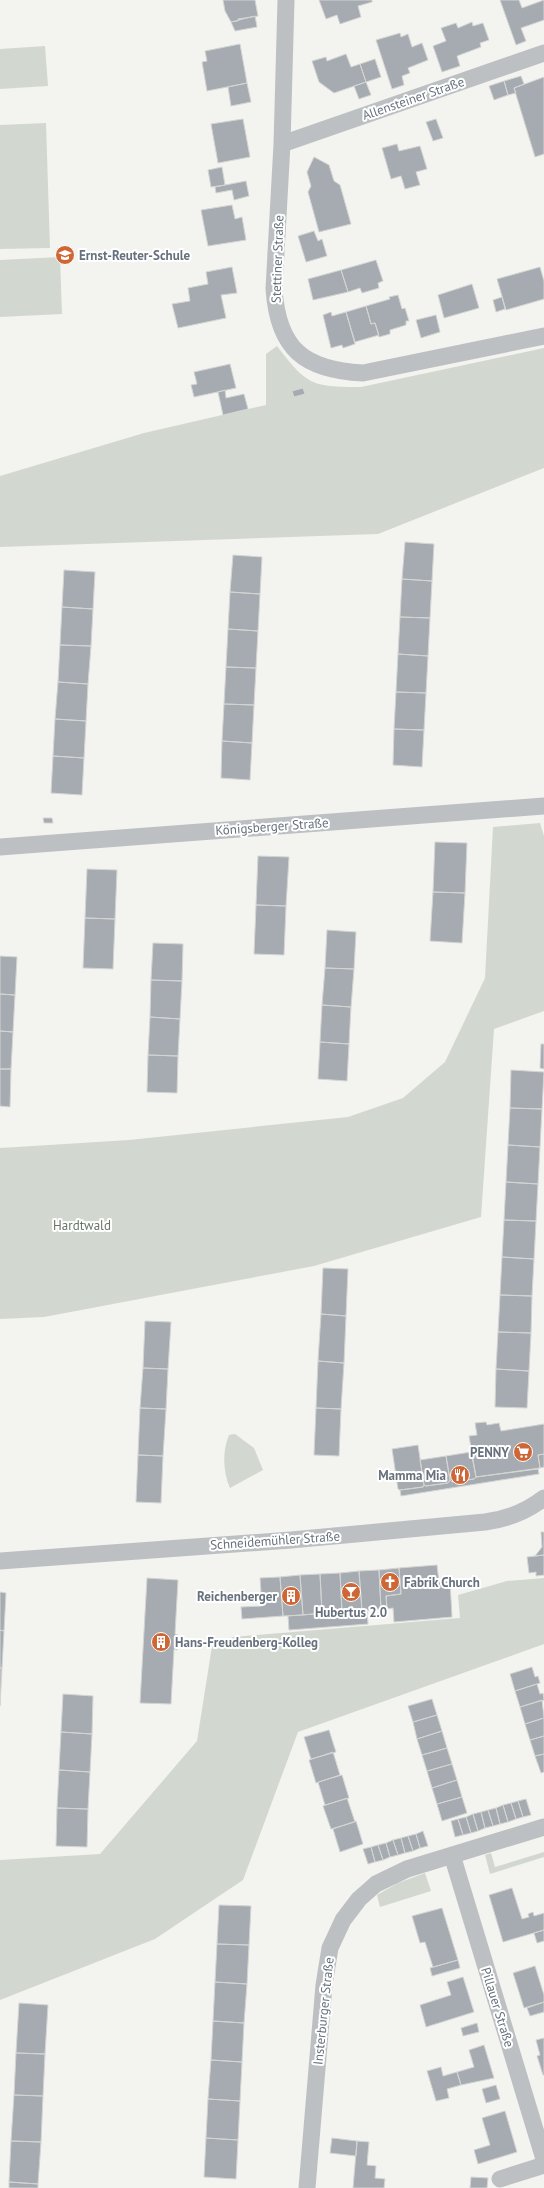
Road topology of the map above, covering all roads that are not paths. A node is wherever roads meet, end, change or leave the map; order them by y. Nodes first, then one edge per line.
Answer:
1 (286, 0) edge
2 (544, 53) edge
3 (282, 144) junction
4 (544, 336) edge
5 (544, 806) edge
6 (0, 847) edge
7 (544, 1498) edge
8 (0, 1561) edge
9 (544, 1827) edge
10 (452, 1855) junction
11 (544, 2158) edge
12 (544, 2165) edge
13 (500, 2179) dead end
14 (306, 2188) edge

1 - 3 street, Stettiner Straße
2 - 3 street, Allensteiner Straße
3 - 4 street, Stettiner Straße
5 - 6 street, Königsberger Straße
7 - 8 street, Schneidemühler Straße
9 - 10 street, Insterburger Straße
10 - 11 street, Pillauer Straße
10 - 14 street, Insterburger Straße
12 - 13 street

